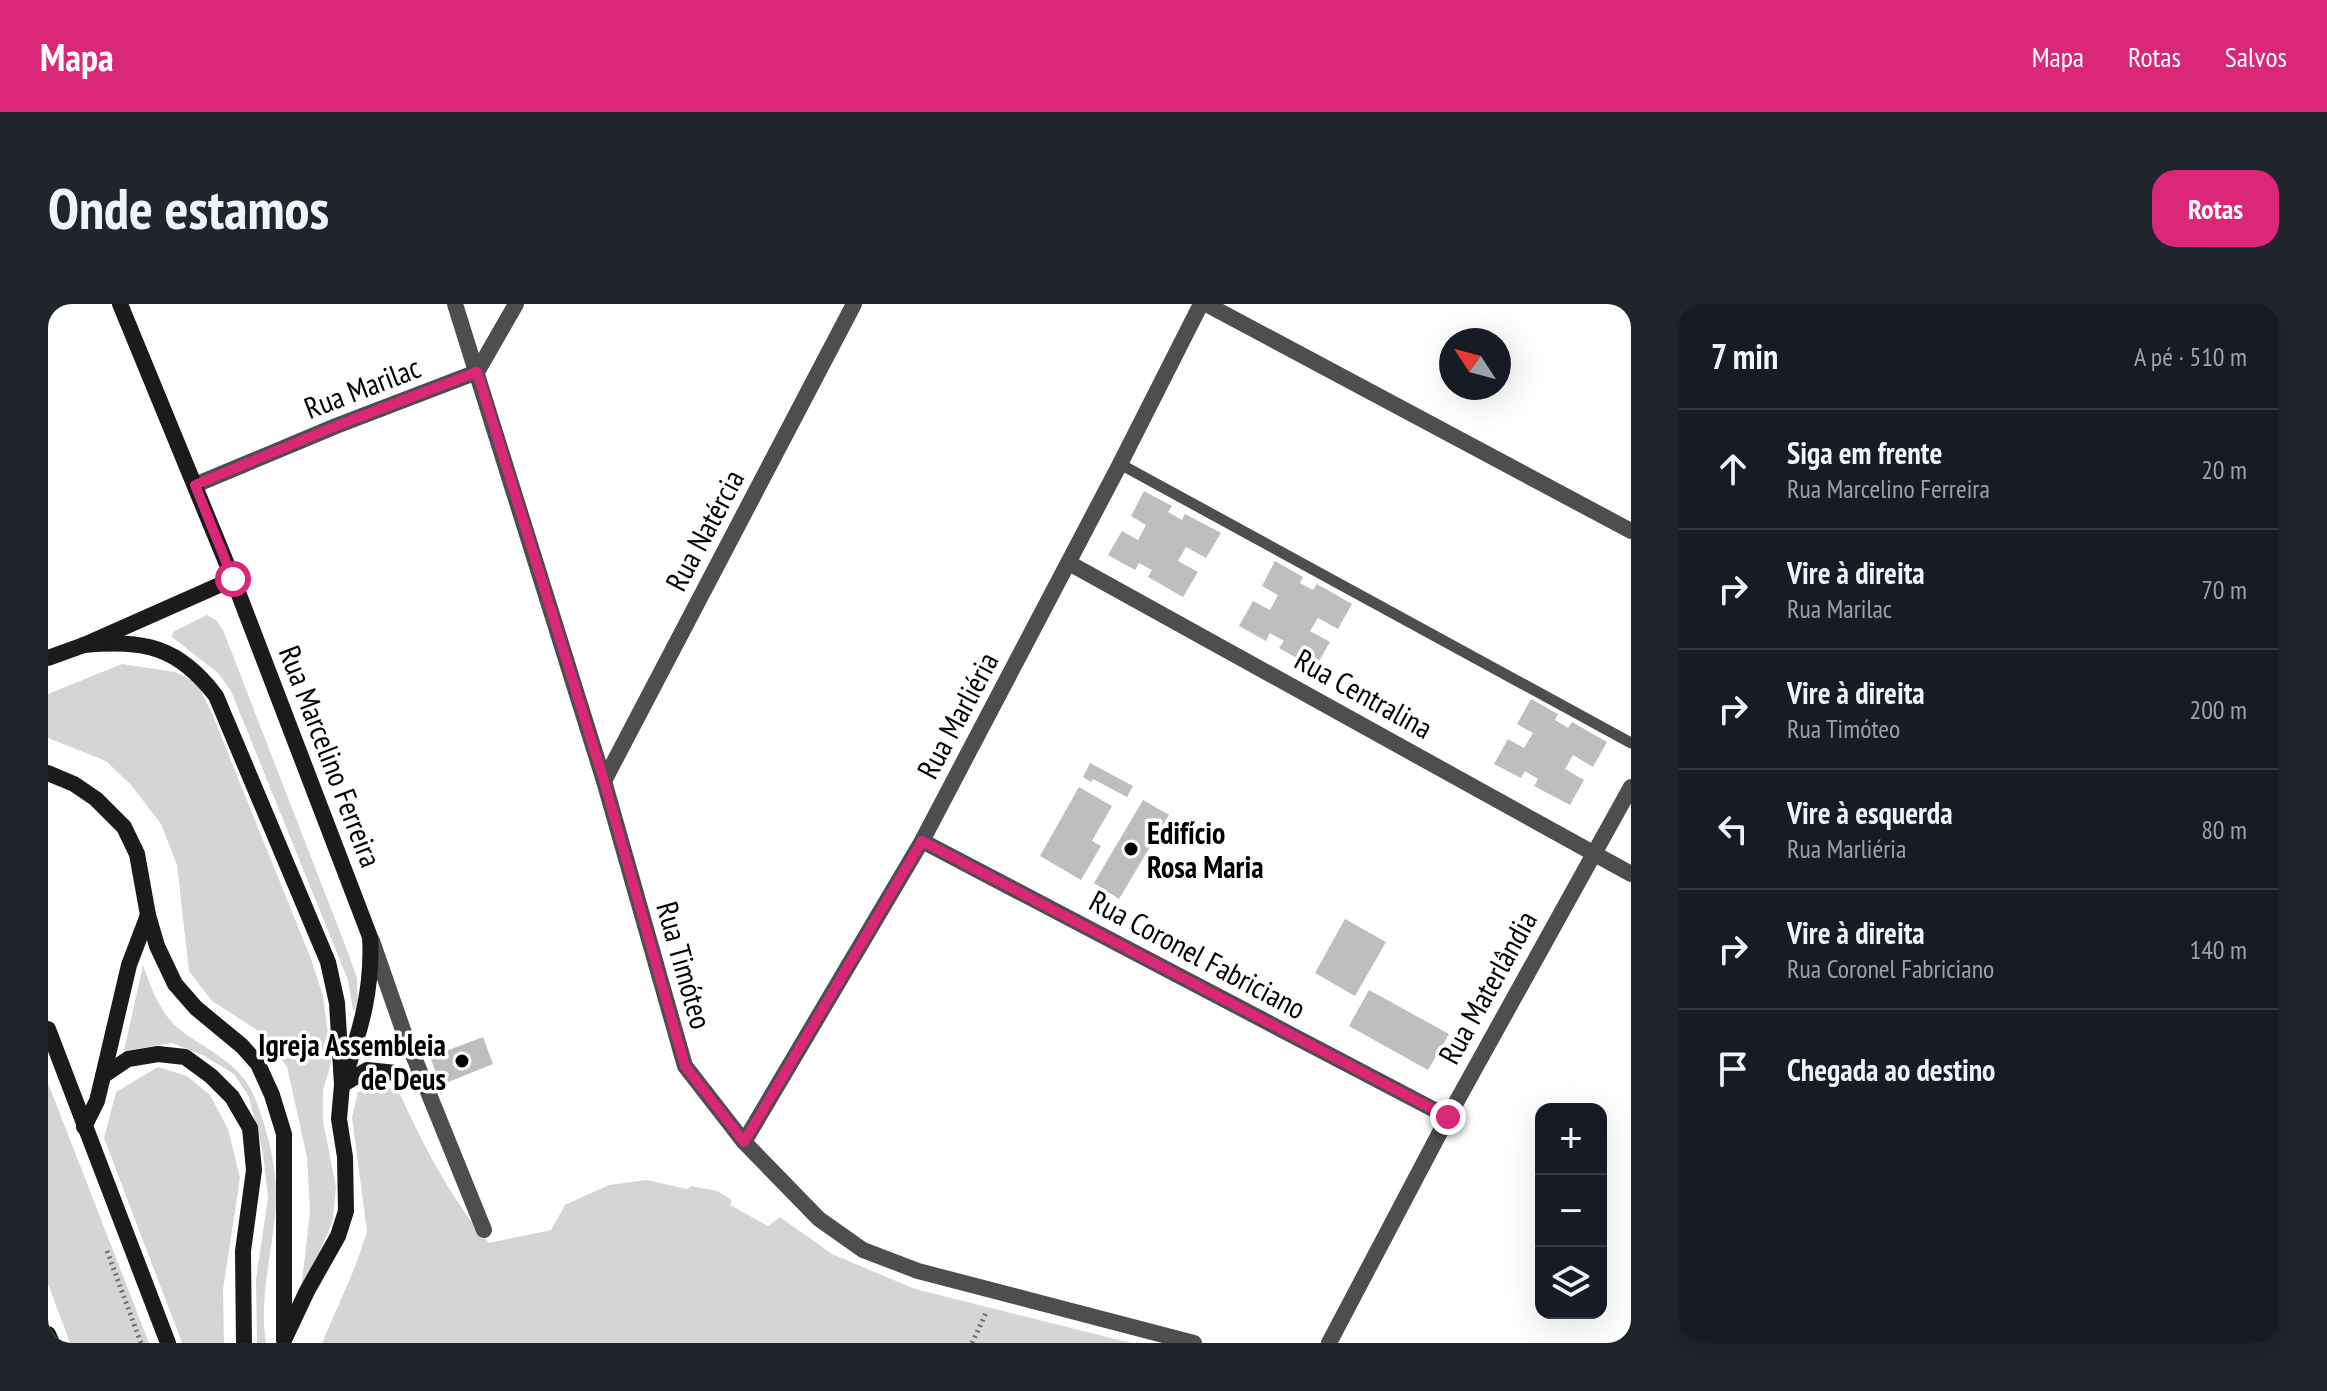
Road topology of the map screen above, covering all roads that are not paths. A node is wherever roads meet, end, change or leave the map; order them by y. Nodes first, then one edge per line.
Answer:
1 (120, 304) edge
2 (455, 304) edge
3 (516, 304) edge
4 (854, 304) edge
5 (1203, 304) edge
6 (477, 372) junction
7 (1120, 464) junction
8 (195, 485) junction
9 (1631, 531) edge
10 (1069, 563) junction
11 (233, 579) junction
12 (84, 645) junction
13 (48, 658) edge
14 (1631, 743) edge
15 (48, 773) edge
16 (604, 781) junction
17 (1631, 787) edge
18 (922, 841) junction
19 (1594, 853) junction
20 (1631, 874) edge
21 (148, 915) junction
22 (370, 937) junction
23 (48, 1029) edge
24 (103, 1076) junction
25 (342, 1085) junction
26 (425, 1086) junction
27 (1448, 1117) junction
28 (84, 1127) junction
29 (744, 1142) junction
30 (484, 1230) dead end
31 (48, 1334) edge
32 (285, 1342) edge
33 (52, 1343) edge
34 (168, 1343) edge
35 (244, 1343) edge
36 (1194, 1343) edge
37 (1329, 1343) edge

1 - 8 main road, Rua Marcelino Ferreira
2 - 6 street, Rua Timóteo
3 - 6 street
4 - 16 street, Rua Natércia
5 - 7 street, Rua Marliéria
5 - 9 street
6 - 8 street, Rua Marilac
6 - 16 street, Rua Timóteo
7 - 10 street, Rua Marliéria
7 - 14 lane
8 - 11 main road, Rua Marcelino Ferreira
10 - 18 street, Rua Marliéria
10 - 19 street, Rua Centralina
11 - 12 main road
11 - 22 main road, Rua Marcelino Ferreira
12 - 13 main road
12 - 25 main road
15 - 21 main road
16 - 29 street, Rua Timóteo
17 - 19 street, Rua Materlândia
18 - 27 street, Rua Coronel Fabriciano
18 - 29 street, Rua Marliéria
19 - 20 street, Rua Centralina
19 - 27 street, Rua Materlândia
21 - 24 main road
21 - 32 main road
22 - 25 main road
22 - 26 street, Rua Marcelino Ferreira
23 - 28 main road
24 - 28 main road
24 - 35 main road
25 - 26 main road
25 - 32 main road
26 - 30 street, Rua Marcelino Ferreira
27 - 37 street, Rua Materlândia
28 - 34 main road
29 - 36 street, Rua Timóteo
31 - 33 main road

